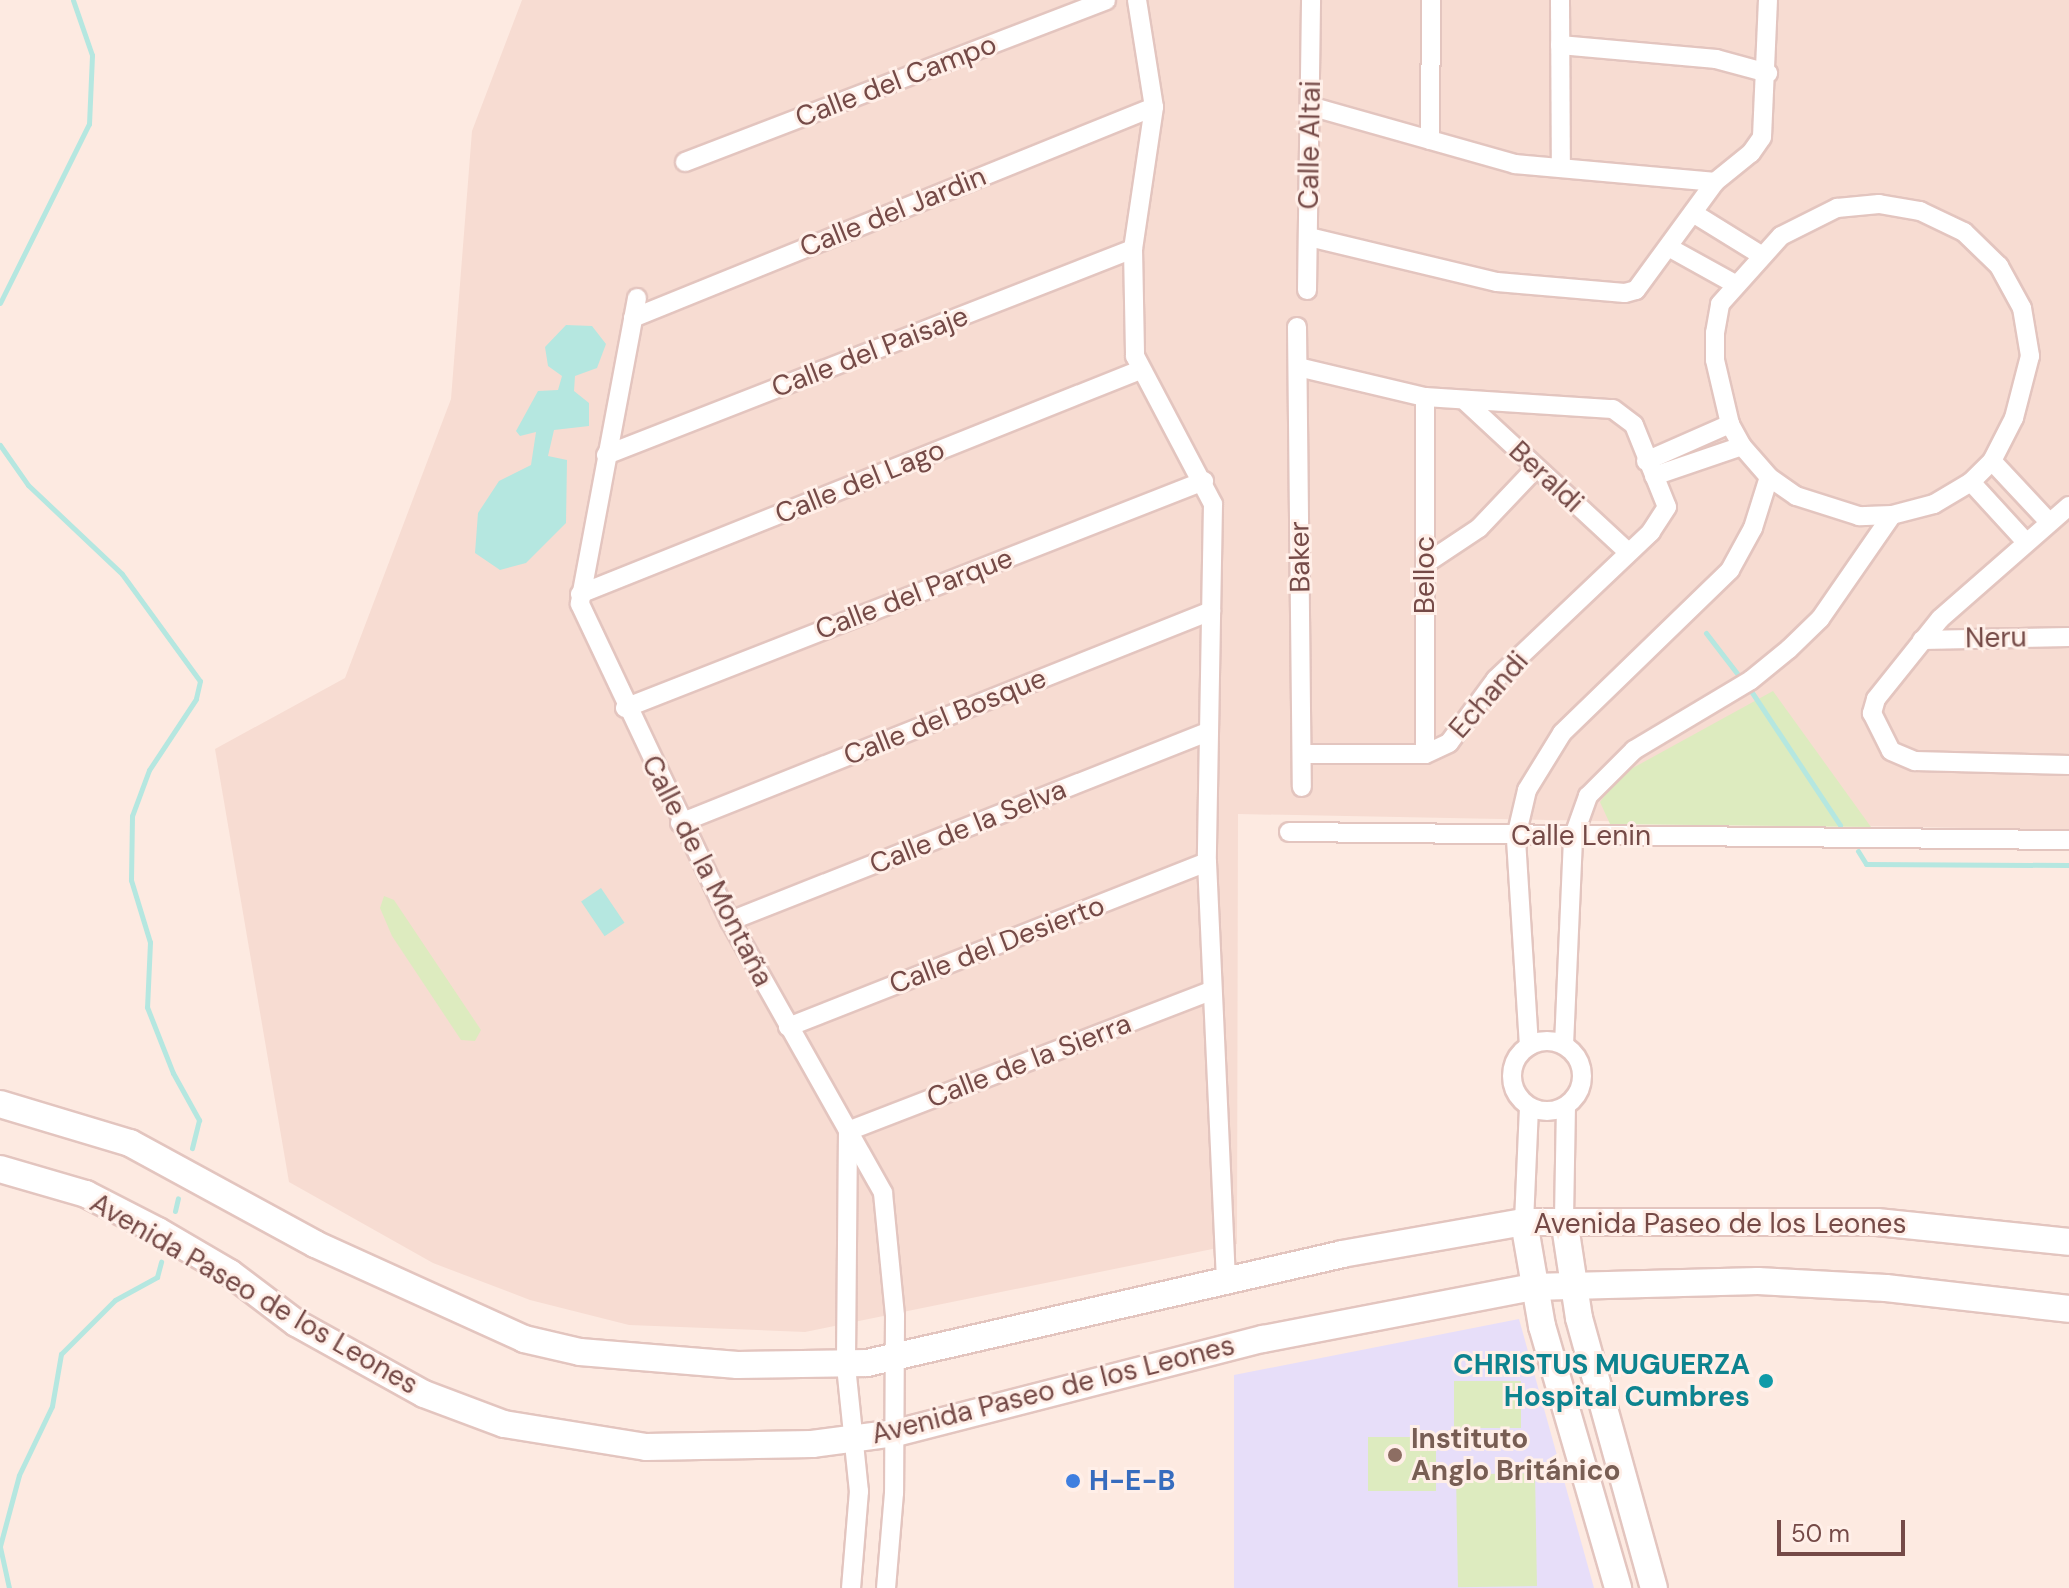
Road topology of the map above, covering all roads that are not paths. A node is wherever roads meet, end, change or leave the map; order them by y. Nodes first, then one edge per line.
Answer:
1 (1106, 0) edge
2 (1311, 0) edge
3 (1431, 0) edge
4 (1560, 0) edge
5 (1768, 0) edge
6 (1138, 5) edge
7 (1560, 45) junction
8 (1768, 73) junction
9 (1310, 106) junction
10 (1154, 107) junction
11 (1430, 140) junction
12 (685, 162) dead end
13 (1561, 168) junction
14 (1715, 182) junction
15 (1693, 213) junction
16 (1309, 237) junction
17 (1670, 248) junction
18 (1133, 249) junction
19 (1761, 255) junction
20 (1735, 284) junction
21 (1307, 290) dead end
22 (637, 298) dead end
23 (633, 318) junction
24 (1297, 327) dead end
25 (1298, 367) junction
26 (1140, 370) junction
27 (1425, 397) junction
28 (1465, 401) junction
29 (1730, 424) junction
30 (1742, 446) junction
31 (606, 455) junction
32 (1992, 461) junction
33 (1536, 468) junction
34 (1650, 469) junction
35 (1769, 477) junction
36 (1204, 481) junction
37 (1971, 482) junction
38 (2069, 506) edge
39 (1892, 515) junction
40 (2049, 522) junction
41 (2026, 542) junction
42 (1628, 552) junction
43 (1425, 564) junction
44 (580, 599) junction
45 (1211, 611) junction
46 (2069, 637) edge
47 (1922, 640) junction
48 (625, 708) junction
49 (1205, 733) junction
50 (1302, 754) junction
51 (1425, 754) junction
52 (2069, 765) edge
53 (1302, 787) dead end
54 (680, 823) junction
55 (1289, 832) dead end
56 (1516, 837) junction
57 (1573, 838) junction
58 (2069, 840) edge
59 (1207, 862) junction
60 (730, 921) junction
61 (1209, 992) junction
62 (788, 1027) junction
63 (1564, 1045) junction
64 (1529, 1046) junction
65 (0, 1104) edge
66 (1566, 1106) junction
67 (1529, 1107) junction
68 (848, 1131) junction
69 (0, 1169) edge
70 (1564, 1219) junction
71 (1524, 1222) junction
72 (2069, 1242) edge
73 (1226, 1283) junction
74 (1573, 1284) junction
75 (1533, 1287) junction
76 (2069, 1309) edge
77 (894, 1358) junction
78 (846, 1366) junction
79 (896, 1433) junction
80 (854, 1438) junction
81 (851, 1588) edge
82 (886, 1588) edge
83 (1618, 1588) edge
84 (1654, 1588) edge

1 - 12 street, Calle del Campo
2 - 9 street, Calle Altai
3 - 11 street
4 - 7 street
5 - 8 street
6 - 10 street
7 - 8 street
7 - 13 street
8 - 14 street
9 - 11 street
9 - 16 street, Calle Altai
10 - 18 street
10 - 23 street, Calle del Jardin
11 - 13 street
13 - 14 street
14 - 15 street
15 - 17 street
15 - 19 street
16 - 17 street
16 - 21 street, Calle Altai
17 - 20 street
18 - 26 street
18 - 31 street, Calle del Paisaje
19 - 20 street
19 - 32 street
20 - 29 street
22 - 23 street
23 - 31 street
24 - 25 street, Baker
25 - 27 street
25 - 50 street, Baker
26 - 36 street
26 - 44 street, Calle del Lago
27 - 28 street
27 - 43 street, Belloc
28 - 33 street, Beraldi
28 - 34 street
29 - 30 street
29 - 34 street
30 - 34 street
30 - 35 street
31 - 44 street
32 - 37 street
32 - 40 street
33 - 42 street, Beraldi
33 - 43 street
34 - 42 street, Echandi
35 - 39 street
35 - 56 street
36 - 45 street
36 - 48 street, Calle del Parque
37 - 39 street
37 - 41 street
38 - 40 street
39 - 57 street
40 - 41 street
41 - 47 street
42 - 51 street, Echandi
43 - 51 street, Belloc
44 - 48 street, Calle de la Montaña
45 - 49 street
45 - 54 street, Calle del Bosque
46 - 47 street, Neru
47 - 52 street
48 - 54 street, Calle de la Montaña
49 - 59 street
49 - 60 street, Calle de la Selva
50 - 51 street, Echandi
50 - 53 street, Baker
54 - 60 street, Calle de la Montaña
55 - 56 street, Calle Lenin
56 - 57 street, Calle Lenin
56 - 64 street
57 - 58 street, Calle Lenin
57 - 63 street
59 - 61 street
59 - 62 street, Calle del Desierto
60 - 62 street, Calle de la Montaña
61 - 68 street, Calle de la Sierra
61 - 73 street
62 - 68 street, Calle de la Montaña
63 - 64 street
63 - 66 street
64 - 67 street
65 - 78 main road, Avenida Paseo de los Leones
66 - 67 street
66 - 70 street
67 - 71 street
68 - 77 street, Calle de la Montaña
68 - 78 street
69 - 80 main road, Avenida Paseo de los Leones
70 - 71 main road, Avenida Paseo de los Leones
70 - 72 main road, Avenida Paseo de los Leones
70 - 74 main road
71 - 73 main road, Avenida Paseo de los Leones
71 - 75 main road
73 - 77 main road, Avenida Paseo de los Leones
74 - 75 main road, Avenida Paseo de los Leones
74 - 76 main road, Avenida Paseo de los Leones
74 - 84 main road
75 - 79 main road, Avenida Paseo de los Leones
75 - 83 main road
77 - 78 main road, Avenida Paseo de los Leones
77 - 79 street, Calle de la Montaña
78 - 80 street
79 - 80 main road, Avenida Paseo de los Leones
79 - 82 street, Calle de la Montaña
80 - 81 street

